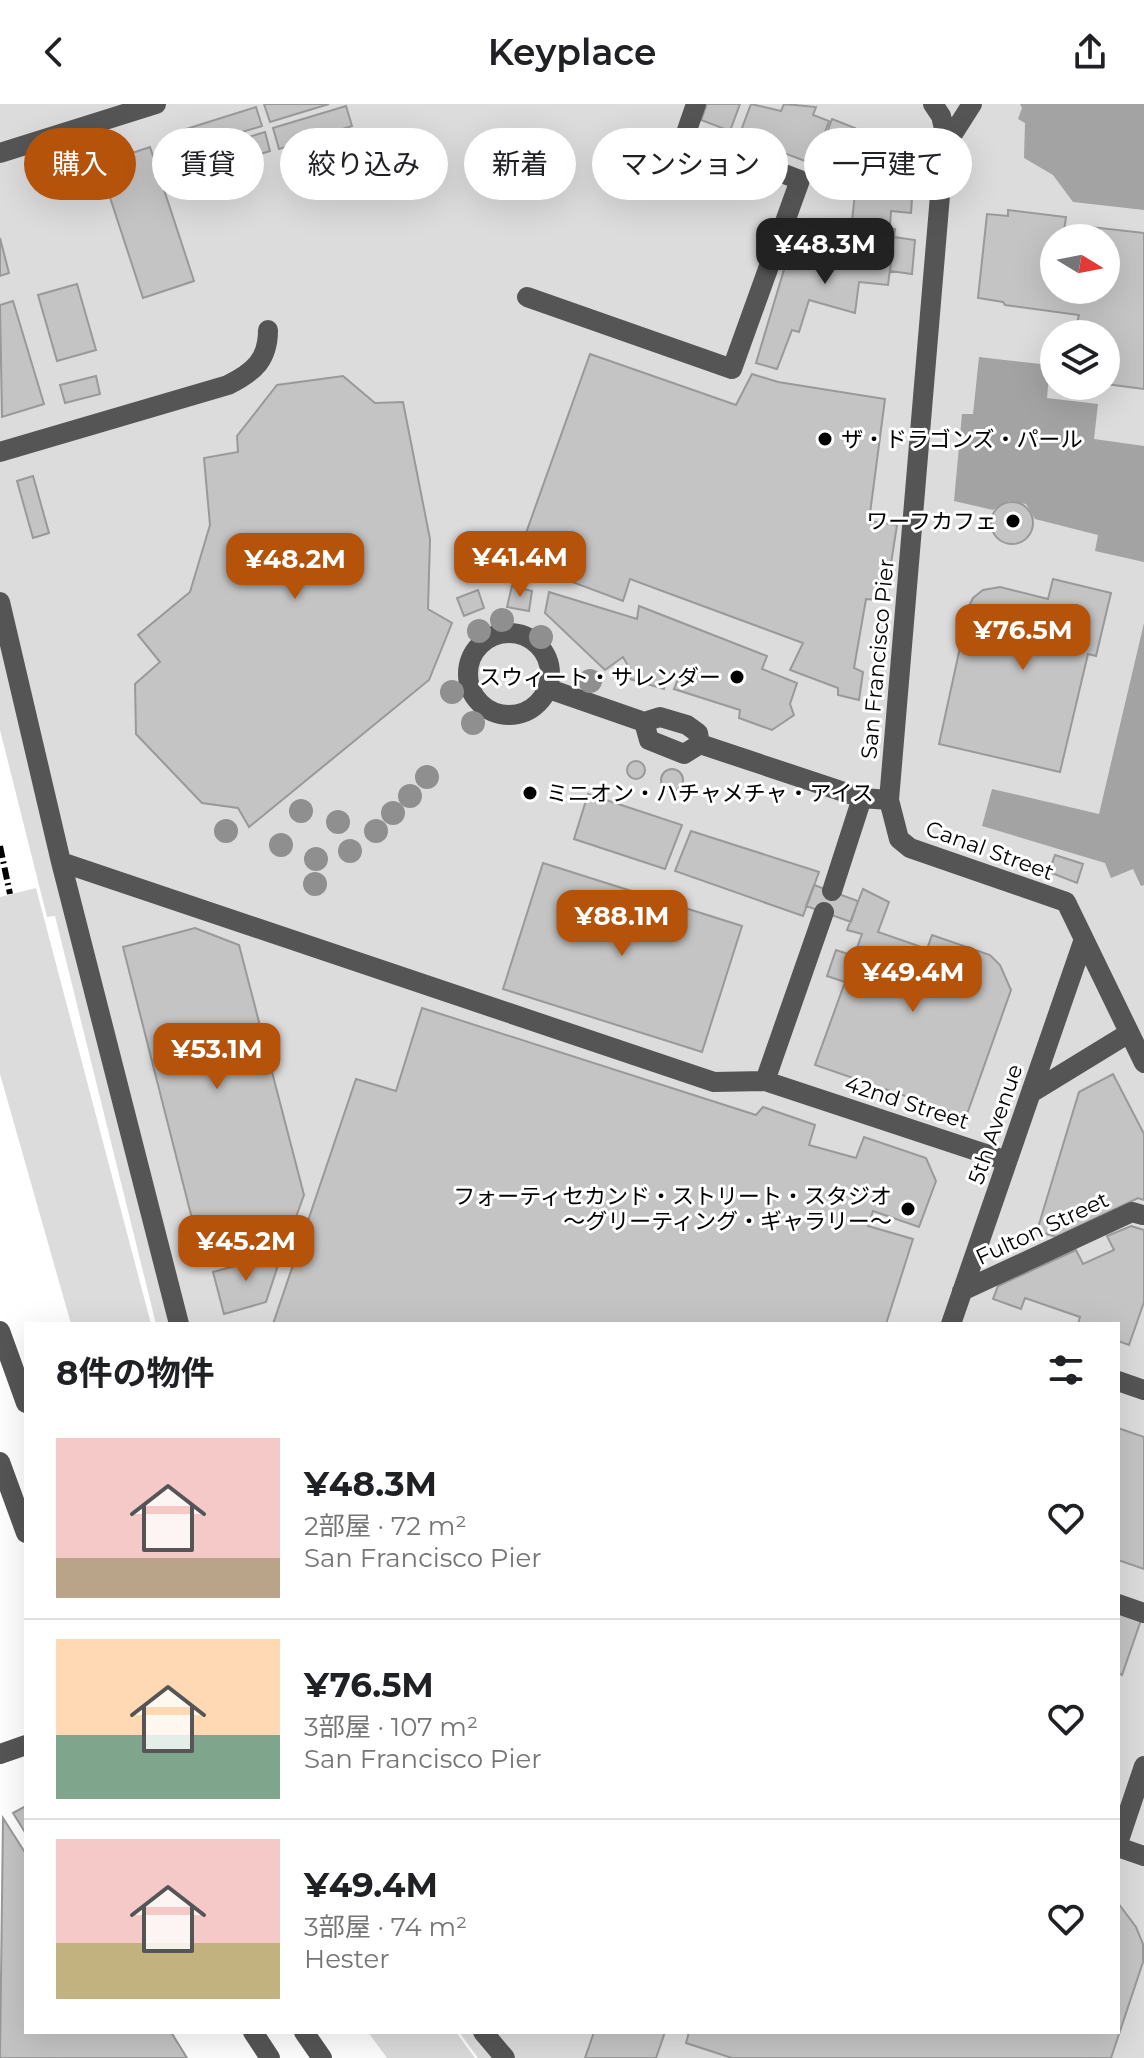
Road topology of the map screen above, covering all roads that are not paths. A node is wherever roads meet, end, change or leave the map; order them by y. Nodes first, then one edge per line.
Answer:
1 (156, 104) edge
2 (696, 104) edge
3 (933, 104) edge
4 (972, 104) edge
5 (944, 128) edge
6 (956, 128) edge
7 (0, 153) edge
8 (942, 200) edge
9 (527, 297) dead end
10 (268, 330) dead end
11 (0, 452) edge
12 (0, 602) edge
13 (549, 689) junction
14 (862, 798) junction
15 (889, 800) junction
16 (61, 862) junction
17 (832, 891) dead end
18 (823, 916) dead end
19 (1084, 939) junction
20 (1129, 1033) junction
21 (1144, 1063) edge
22 (765, 1081) junction
23 (1031, 1093) junction
24 (1007, 1161) junction
25 (1143, 1215) edge
26 (962, 1291) junction
27 (178, 1322) edge
28 (953, 1322) edge
29 (0, 1331) edge
30 (1120, 1382) edge
31 (1144, 1390) edge
32 (24, 1397) edge
33 (0, 1462) edge
34 (24, 1528) edge
35 (1120, 1605) edge
36 (1144, 1613) edge
37 (24, 1746) edge
38 (0, 1754) edge
39 (1144, 1766) edge
40 (1120, 1839) edge
41 (1120, 1846) edge
42 (1144, 1856) edge
43 (254, 2034) edge
44 (305, 2034) edge
45 (485, 2034) edge
46 (270, 2058) edge
47 (322, 2058) edge
48 (505, 2058) edge

1 - 7 street
2 - 9 street
3 - 5 street
4 - 6 street
8 - 15 street, San Francisco Pier
10 - 11 street
12 - 16 street
13 - 13 street
13 - 14 street
14 - 15 street
14 - 17 street
15 - 19 street, Canal Street
16 - 22 street, 42nd Street
16 - 27 street
18 - 22 street
19 - 20 street, Canal Street
19 - 23 street, 5th Avenue
20 - 21 street, Canal Street
20 - 23 street
22 - 24 street, 42nd Street
23 - 24 street, 5th Avenue
24 - 26 street, 5th Avenue
25 - 26 street, Fulton Street
26 - 28 street, 5th Avenue
29 - 32 street
30 - 31 street
33 - 34 street
35 - 36 street
37 - 38 street
39 - 40 street
41 - 42 street
43 - 46 street
44 - 47 street
45 - 48 street

